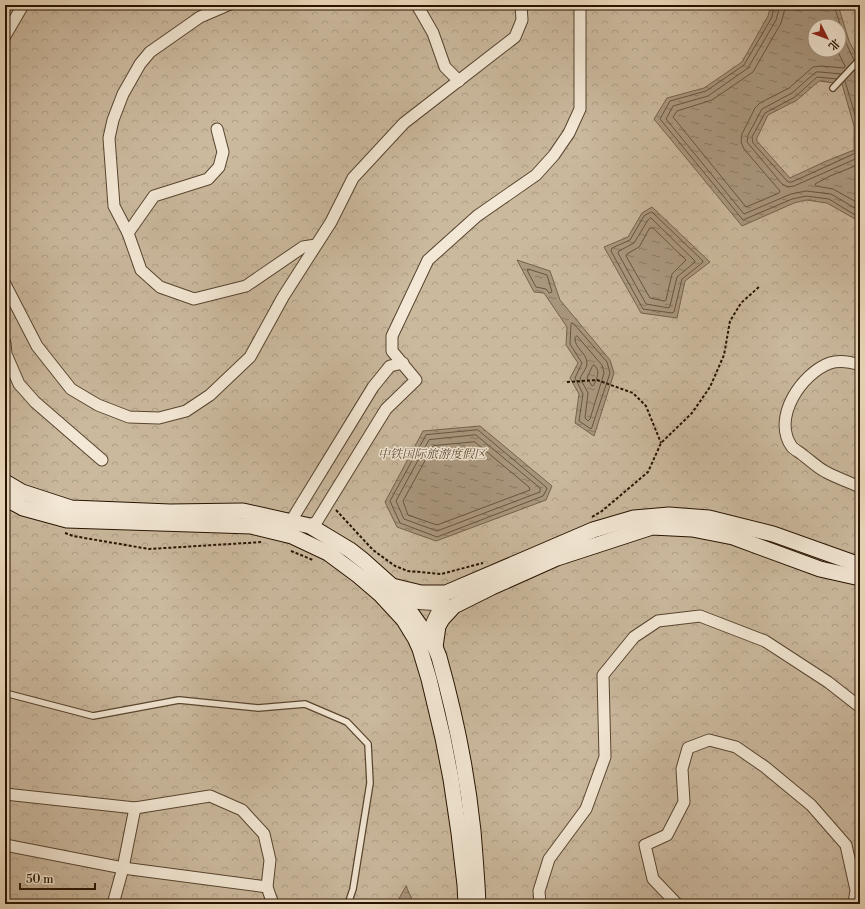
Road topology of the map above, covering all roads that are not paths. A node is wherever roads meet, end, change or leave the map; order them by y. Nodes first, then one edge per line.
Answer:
1 (23, 5) edge
2 (228, 5) edge
3 (417, 5) edge
4 (522, 5) edge
5 (580, 5) edge
6 (5, 36) edge
7 (860, 59) edge
8 (459, 80) junction
9 (832, 88) dead end
10 (216, 129) dead end
11 (128, 233) junction
12 (316, 245) junction
13 (5, 284) edge
14 (5, 290) edge
15 (5, 343) edge
16 (403, 363) junction
17 (860, 365) edge
18 (102, 460) dead end
19 (5, 482) edge
20 (860, 487) edge
21 (5, 498) edge
22 (291, 521) junction
23 (310, 526) junction
24 (860, 565) edge
25 (860, 578) edge
26 (392, 586) junction
27 (386, 601) junction
28 (402, 602) junction
29 (447, 602) junction
30 (426, 635) junction
31 (435, 647) junction
32 (420, 649) junction
33 (5, 693) edge
34 (860, 707) edge
35 (5, 794) edge
36 (135, 808) junction
37 (5, 845) edge
38 (123, 868) junction
39 (267, 887) junction
40 (113, 904) edge
41 (273, 904) edge
42 (348, 904) edge
43 (466, 904) edge
44 (478, 904) edge
45 (540, 904) edge
46 (677, 904) edge
47 (854, 904) edge

1 - 6 street
2 - 11 street
3 - 8 street
4 - 8 street
5 - 16 street
7 - 9 lane
8 - 12 street
10 - 11 street
11 - 12 street
12 - 13 street
13 - 14 street
15 - 18 street
16 - 22 street
16 - 23 street
17 - 20 street
19 - 22 street
21 - 27 street
22 - 23 street
23 - 26 street
24 - 29 street
25 - 29 street
26 - 28 street
26 - 29 street
27 - 28 street
27 - 32 street
28 - 29 street
28 - 30 street
29 - 30 street
29 - 31 street
30 - 31 street
30 - 32 street
31 - 44 street
32 - 43 street
33 - 42 lane
34 - 45 street
35 - 36 street
36 - 38 street
36 - 39 street
37 - 38 street
38 - 39 street
38 - 40 street
39 - 41 street
46 - 47 street

